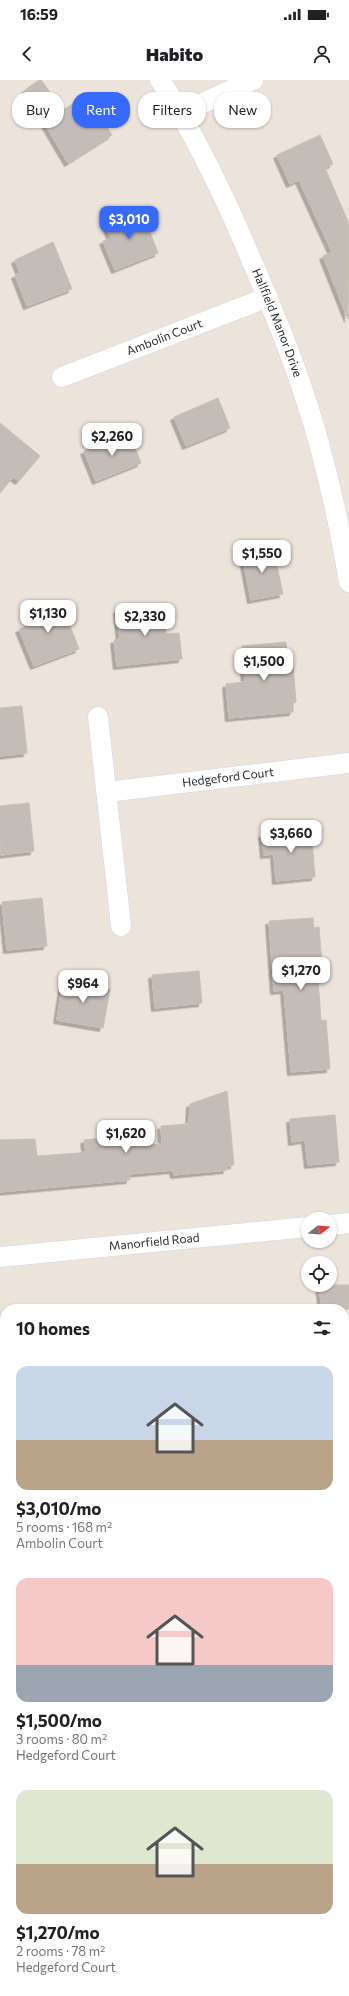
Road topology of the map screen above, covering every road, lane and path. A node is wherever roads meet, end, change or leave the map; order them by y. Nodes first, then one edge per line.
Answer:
1 (160, 80) edge
2 (252, 80) edge
3 (168, 92) edge
4 (206, 102) edge
5 (190, 128) edge
6 (268, 297) junction
7 (62, 378) dead end
8 (349, 582) edge
9 (98, 717) dead end
10 (349, 763) edge
11 (107, 792) junction
12 (121, 926) dead end
13 (349, 1223) edge
14 (337, 1224) edge
15 (301, 1228) edge
16 (0, 1257) edge

1 - 3 street, Hallfield Manor Drive
2 - 4 street
5 - 6 street, Hallfield Manor Drive
6 - 7 street, Ambolin Court
6 - 8 street, Hallfield Manor Drive
9 - 11 street
10 - 11 street, Hedgeford Court
11 - 12 street
13 - 14 street
15 - 16 street, Manorfield Road

